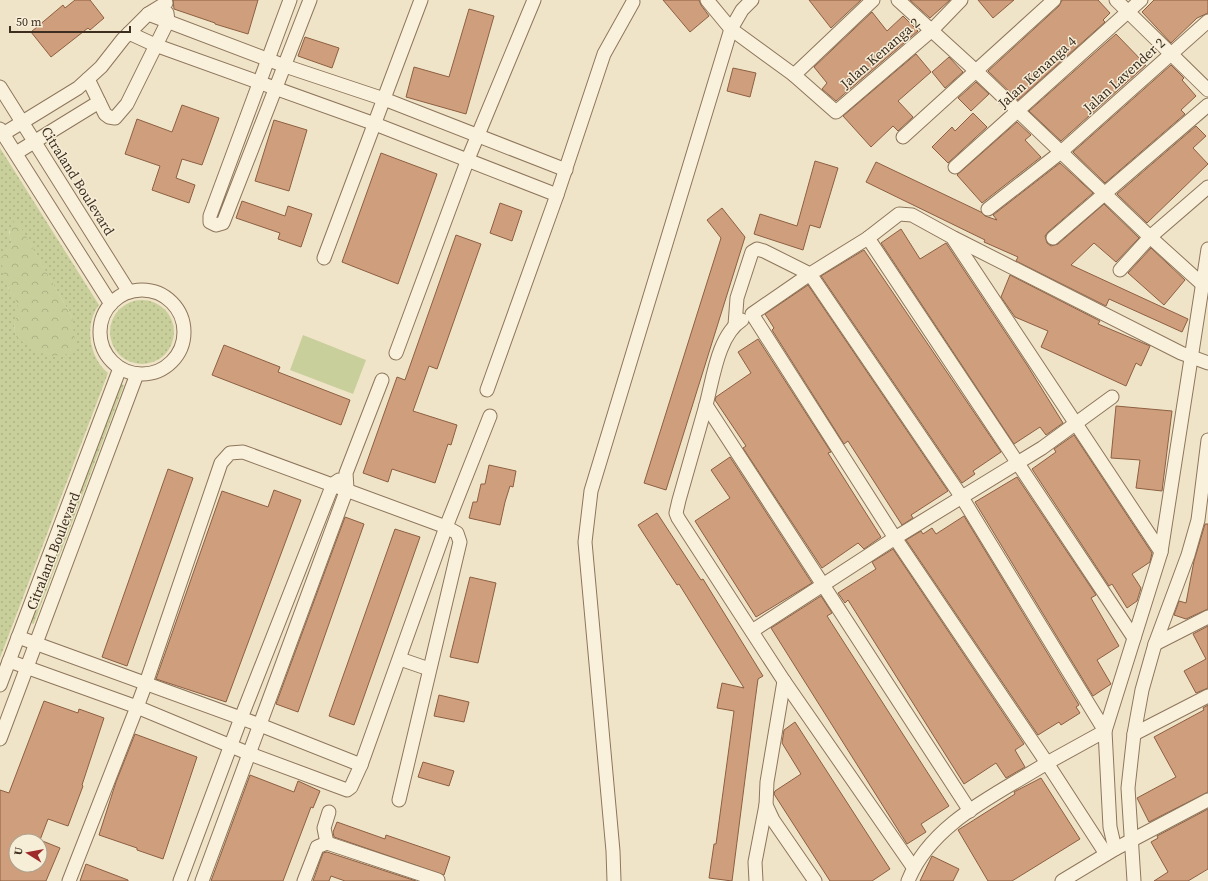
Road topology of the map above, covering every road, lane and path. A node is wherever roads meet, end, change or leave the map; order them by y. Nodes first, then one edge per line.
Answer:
1 (290, 0) edge
2 (310, 0) edge
3 (421, 0) edge
4 (534, 0) edge
5 (707, 0) edge
6 (752, 0) edge
7 (873, 0) edge
8 (898, 0) edge
9 (961, 0) edge
10 (1054, 0) edge
11 (1116, 0) edge
12 (1141, 0) edge
13 (167, 1) edge
14 (633, 2) dead end
15 (1127, 12) junction
16 (148, 14) junction
17 (168, 21) junction
18 (1208, 21) edge
19 (730, 29) junction
20 (932, 30) junction
21 (129, 33) junction
22 (156, 45) junction
23 (1171, 54) junction
24 (268, 59) junction
25 (286, 66) junction
26 (976, 71) junction
27 (794, 75) junction
28 (88, 79) junction
29 (260, 82) junction
30 (0, 87) edge
31 (277, 88) junction
32 (1208, 90) edge
33 (384, 99) junction
34 (99, 102) junction
35 (1208, 106) edge
36 (1017, 112) junction
37 (22, 122) junction
38 (375, 124) junction
39 (2, 131) edge
40 (478, 135) junction
41 (903, 137) dead end
42 (34, 142) junction
43 (1061, 152) junction
44 (16, 154) junction
45 (468, 159) junction
46 (955, 167) dead end
47 (566, 170) junction
48 (1208, 187) edge
49 (1105, 194) junction
50 (557, 195) junction
51 (988, 209) dead end
52 (952, 237) junction
53 (1150, 237) junction
54 (868, 238) junction
55 (1053, 238) dead end
56 (1208, 249) edge
57 (324, 258) dead end
58 (1120, 270) dead end
59 (810, 274) junction
60 (1205, 284) edge
61 (129, 292) junction
62 (111, 304) junction
63 (752, 314) junction
64 (735, 325) junction
65 (396, 353) dead end
66 (1191, 358) junction
67 (1208, 363) edge
68 (120, 368) junction
69 (137, 374) junction
70 (382, 380) dead end
71 (487, 390) dead end
72 (1112, 397) dead end
73 (706, 405) junction
74 (490, 416) dead end
75 (1077, 423) junction
76 (1208, 440) edge
77 (1016, 462) junction
78 (346, 473) junction
79 (333, 484) junction
80 (347, 489) junction
81 (961, 496) junction
82 (446, 526) junction
83 (895, 538) junction
84 (1161, 552) junction
85 (823, 584) junction
86 (1208, 616) edge
87 (752, 631) junction
88 (18, 637) junction
89 (1134, 638) junction
90 (36, 643) junction
91 (1155, 644) junction
92 (400, 659) junction
93 (9, 661) junction
94 (27, 668) junction
95 (429, 669) junction
96 (784, 681) junction
97 (146, 683) junction
98 (0, 685) edge
99 (1208, 696) edge
100 (137, 707) junction
101 (241, 718) junction
102 (260, 725) junction
103 (1105, 730) junction
104 (1134, 734) junction
105 (0, 739) edge
106 (231, 746) junction
107 (250, 754) junction
108 (1047, 763) junction
109 (361, 765) junction
110 (399, 800) dead end
111 (1208, 800) edge
112 (766, 806) junction
113 (970, 811) junction
114 (329, 812) dead end
115 (1131, 842) junction
116 (328, 843) junction
117 (1110, 852) junction
118 (913, 867) junction
119 (438, 880) dead end
120 (69, 881) edge
121 (180, 881) edge
122 (202, 881) edge
123 (304, 881) edge
124 (614, 881) edge
125 (756, 881) edge
126 (815, 881) edge
127 (908, 881) edge
128 (1062, 881) edge
129 (1134, 881) edge

1 - 24 street
2 - 25 street
3 - 33 street
4 - 40 street
5 - 19 street
6 - 19 street
7 - 27 street
8 - 20 street
9 - 20 street, Jalan Kenanga 2
10 - 26 street
11 - 15 street
12 - 15 street, Jalan Kenanga 4
13 - 16 street
13 - 17 street
14 - 47 street
15 - 23 street
15 - 36 street, Jalan Kenanga 4
16 - 17 street
16 - 21 street
17 - 22 street
17 - 24 street
18 - 23 street, Jalan Lavender 2
19 - 27 street
19 - 124 street
20 - 26 street
20 - 27 street, Jalan Kenanga 2
21 - 22 street
21 - 28 street
22 - 29 street
22 - 34 street
23 - 32 street
23 - 43 street, Jalan Lavender 2
24 - 25 street
24 - 29 street
25 - 31 street
25 - 33 street
26 - 36 street
26 - 41 street
28 - 34 street
28 - 37 street
29 - 31 street
29 - 31 street
30 - 37 street, Citraland Boulevard
31 - 38 street
33 - 38 street
33 - 40 street
34 - 42 street
35 - 49 street
36 - 43 street
36 - 46 street, Jalan Kenanga 4
37 - 39 street
37 - 42 street, Citraland Boulevard
38 - 45 street
38 - 57 street
39 - 44 street
40 - 45 street
40 - 47 street
42 - 44 street
42 - 61 street, Citraland Boulevard
43 - 49 street
43 - 51 street, Jalan Lavender 2
44 - 62 street
45 - 50 street
45 - 65 street
47 - 50 street
48 - 53 street
49 - 53 street
49 - 55 street
50 - 71 street
52 - 54 street
52 - 66 street
52 - 75 street
53 - 58 street
53 - 60 street
54 - 59 street
54 - 77 street
56 - 60 street
59 - 63 street
59 - 64 street
59 - 81 street
60 - 66 street
61 - 62 street
61 - 69 street
62 - 68 street
63 - 64 street
63 - 83 street
64 - 73 street
66 - 67 street
66 - 84 street
68 - 69 street
68 - 88 street, Citraland Boulevard
69 - 90 street, Citraland Boulevard
70 - 78 street
72 - 75 street
73 - 85 street
73 - 87 street
74 - 82 street
75 - 77 street
75 - 84 street
76 - 91 street
77 - 81 street
77 - 89 street
78 - 79 street
78 - 80 street
79 - 80 street
79 - 97 street
79 - 101 street
80 - 82 street
80 - 102 street
81 - 83 street
81 - 103 street
82 - 92 street
82 - 95 street
83 - 85 street
83 - 108 street
84 - 89 street
85 - 87 street
85 - 113 street
86 - 91 street
87 - 96 street
88 - 90 street
88 - 93 street, Citraland Boulevard
89 - 103 street
90 - 94 street, Citraland Boulevard
90 - 97 street
91 - 104 street
92 - 95 street
92 - 109 street
93 - 94 street
93 - 98 street, Citraland Boulevard
94 - 100 street
94 - 105 street, Citraland Boulevard
95 - 110 street
96 - 112 street
96 - 118 street
97 - 100 street
97 - 101 street
99 - 104 street
100 - 106 street
100 - 120 street
101 - 102 street
101 - 106 street
102 - 107 street
102 - 109 street
103 - 108 street
103 - 117 street
104 - 115 street
106 - 107 street
106 - 121 street
107 - 109 street
107 - 122 street
108 - 113 street
108 - 117 street
111 - 115 street
112 - 125 street
112 - 126 street
113 - 118 street
114 - 116 street
115 - 117 street
115 - 129 street
116 - 119 street
116 - 123 street
117 - 128 street
118 - 127 street

